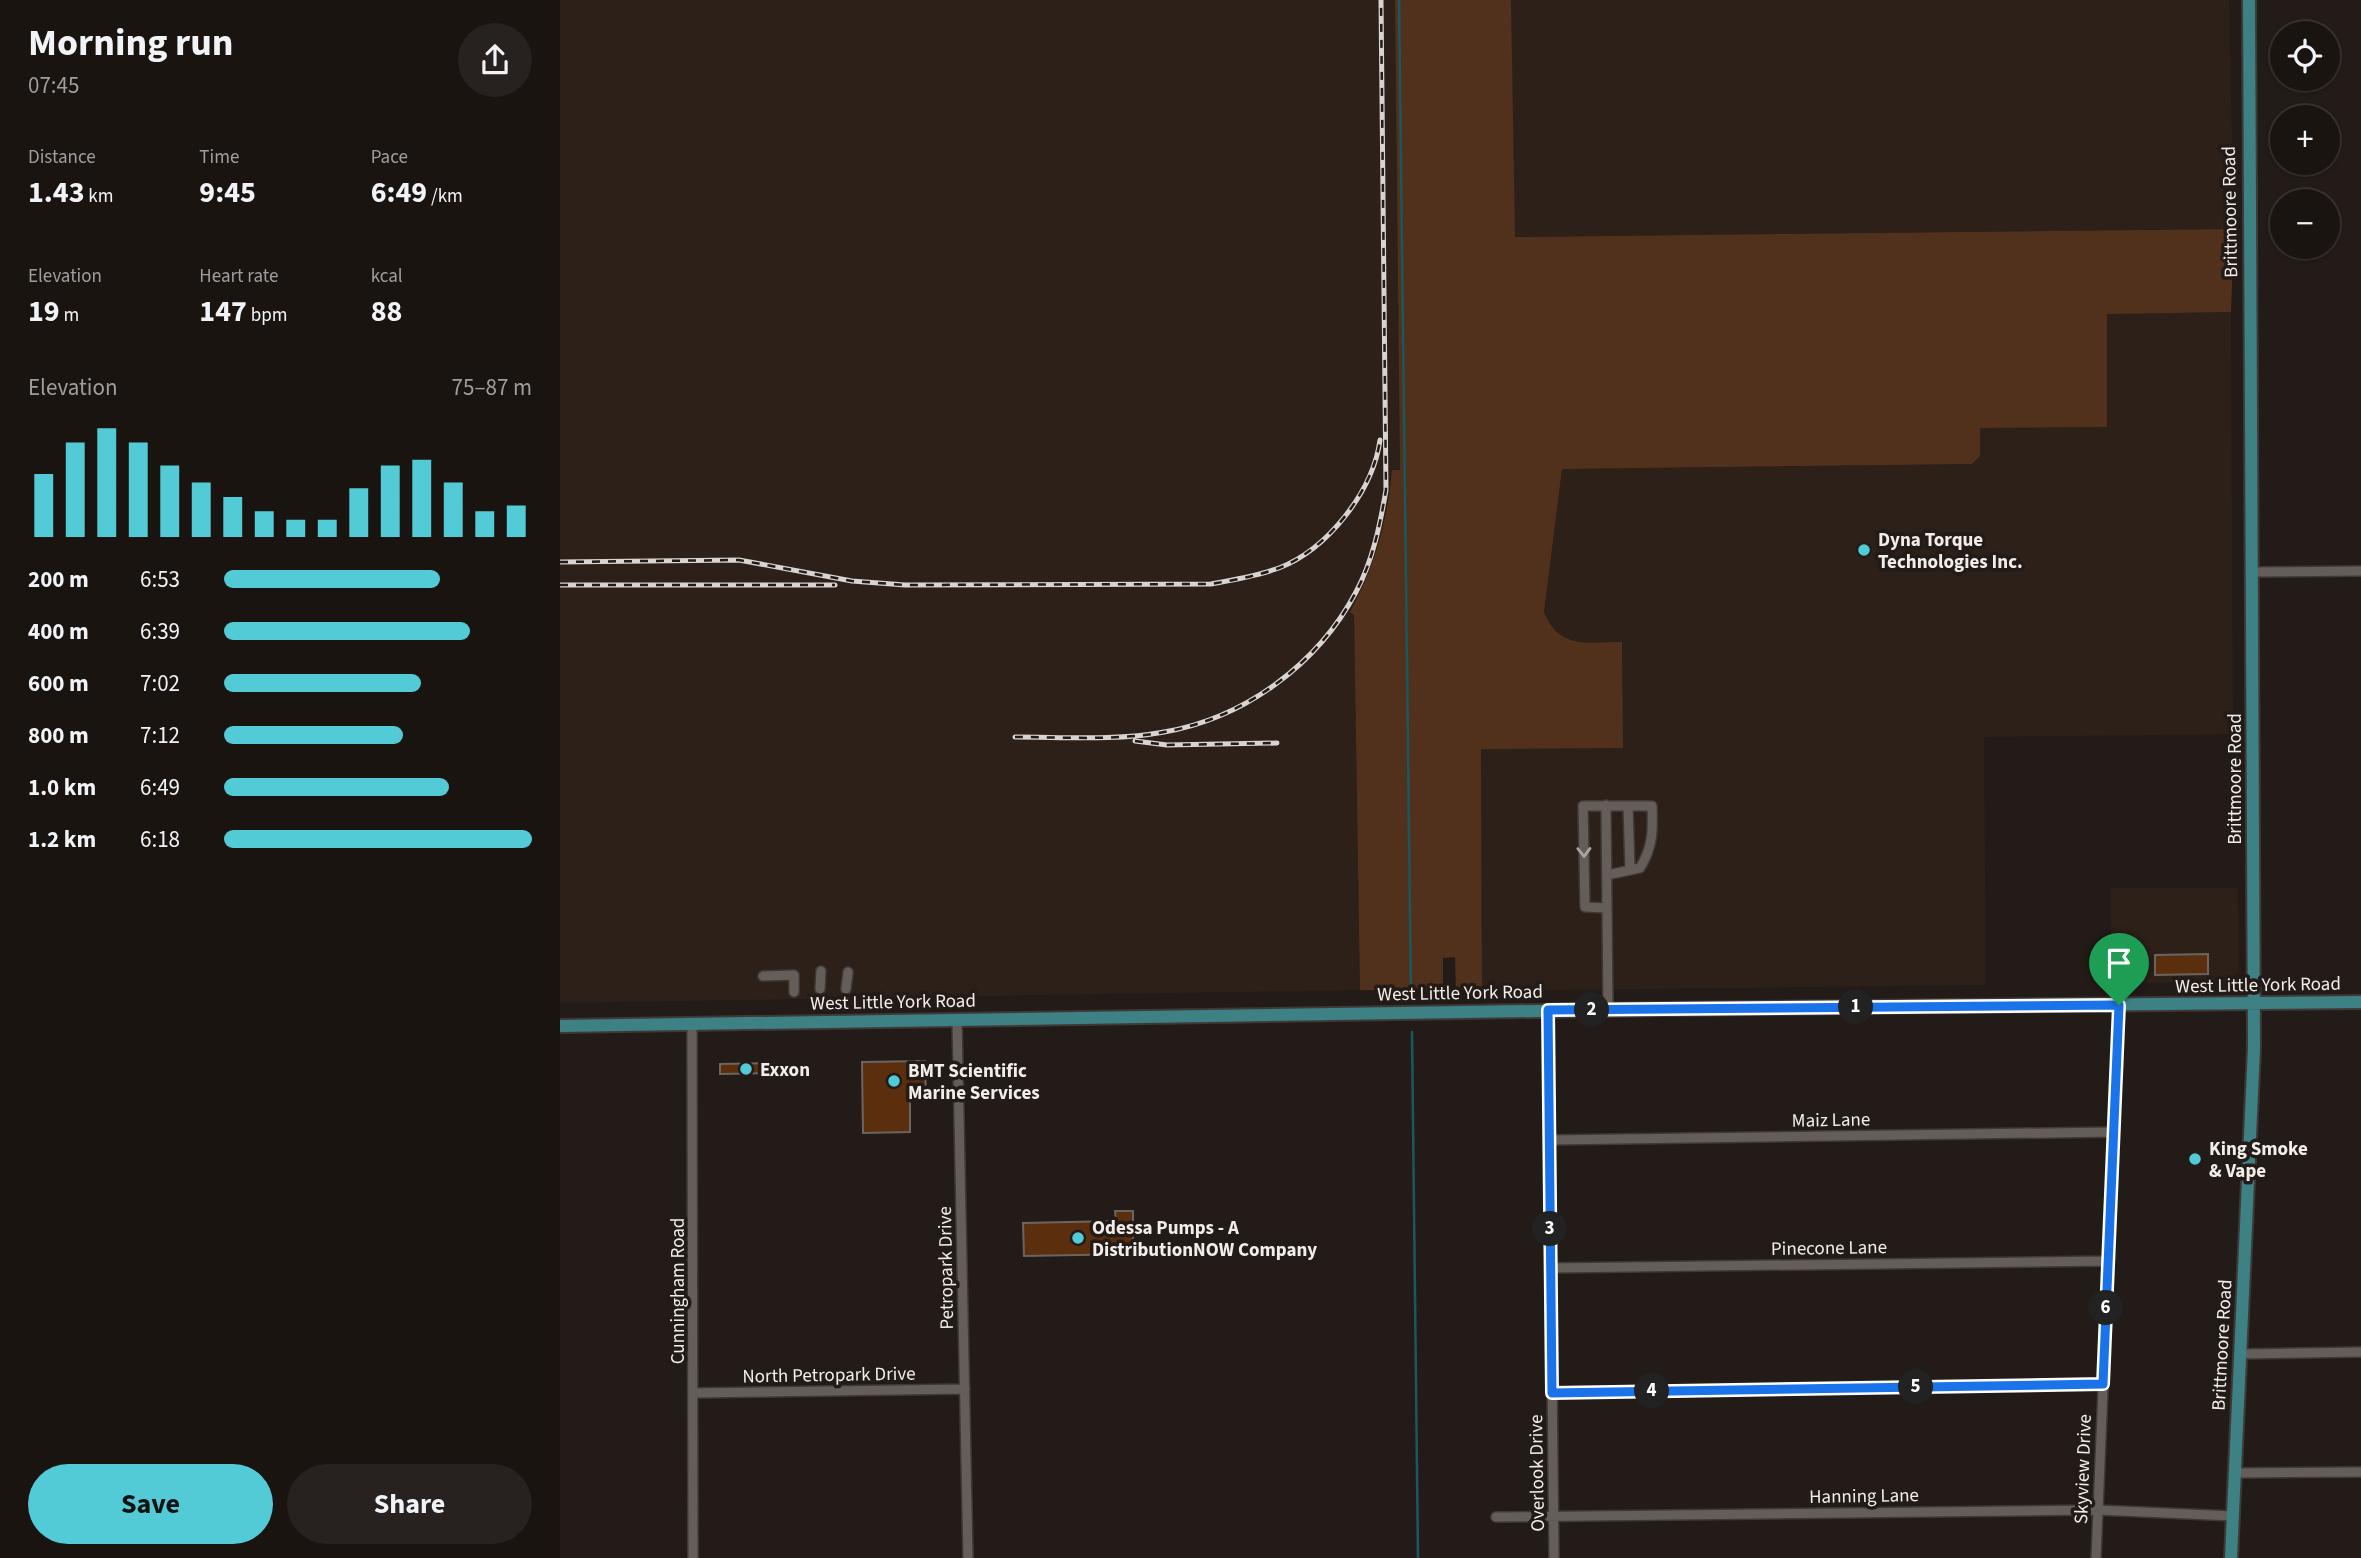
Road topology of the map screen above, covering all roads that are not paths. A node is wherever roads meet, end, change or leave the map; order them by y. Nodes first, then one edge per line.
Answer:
1 (2249, 0) edge
2 (2361, 571) edge
3 (2252, 572) junction
4 (1606, 805) junction
5 (1628, 806) junction
6 (1630, 870) junction
7 (1607, 875) junction
8 (1607, 908) junction
9 (821, 971) dead end
10 (848, 972) dead end
11 (764, 976) dead end
12 (820, 989) dead end
13 (846, 989) dead end
14 (794, 992) dead end
15 (2361, 1002) edge
16 (2254, 1004) junction
17 (2119, 1005) junction
18 (1608, 1009) junction
19 (1548, 1010) junction
20 (957, 1020) junction
21 (692, 1024) junction
22 (560, 1026) edge
23 (2113, 1132) junction
24 (1549, 1140) junction
25 (2108, 1261) junction
26 (1551, 1268) junction
27 (2361, 1352) edge
28 (2240, 1354) junction
29 (2103, 1384) junction
30 (965, 1389) junction
31 (695, 1393) junction
32 (1552, 1393) junction
33 (2361, 1472) edge
34 (2235, 1473) junction
35 (2098, 1510) junction
36 (1553, 1516) junction
37 (2233, 1516) junction
38 (1496, 1517) dead end
39 (693, 1558) edge
40 (968, 1558) edge
41 (1554, 1558) edge
42 (2096, 1558) edge
43 (2231, 1558) edge

1 - 3 main road, Brittmoore Road
2 - 3 street
3 - 16 main road, Brittmoore Road
4 - 5 street
4 - 7 street
4 -> 8 street
5 - 6 street
5 - 6 street
6 - 7 street
7 - 8 street
8 - 18 street
9 - 12 street
10 - 13 street
11 - 14 street
15 - 16 main road, West Little York Road
16 - 17 main road, West Little York Road
16 - 28 main road, Brittmoore Road
17 - 18 main road, West Little York Road
17 - 23 street, Skyview Drive
18 - 19 main road, West Little York Road
19 - 20 main road, West Little York Road
19 - 24 street, Overlook Drive
20 - 21 main road, West Little York Road
20 - 30 street, Petropark Drive
21 - 22 main road, West Little York Road
21 - 31 street, Cunningham Road
23 - 24 street, Maiz Lane
23 - 25 street, Skyview Drive
24 - 26 street, Overlook Drive
25 - 26 street, Pinecone Lane
25 - 29 street, Skyview Drive
26 - 32 street, Overlook Drive
27 - 28 street
28 - 34 main road, Brittmoore Road
29 - 32 street
29 - 35 street, Skyview Drive
30 - 31 street, North Petropark Drive
30 - 40 street, Petropark Drive
31 - 39 street, Cunningham Road
32 - 36 street, Overlook Drive
33 - 34 street
34 - 37 main road, Brittmoore Road
35 - 36 street, Hanning Lane
35 - 37 street, Hanning Lane
35 - 42 street, Skyview Drive
36 - 38 street, Hanning Lane
36 - 41 street, Overlook Drive
37 - 43 main road, Brittmoore Road

